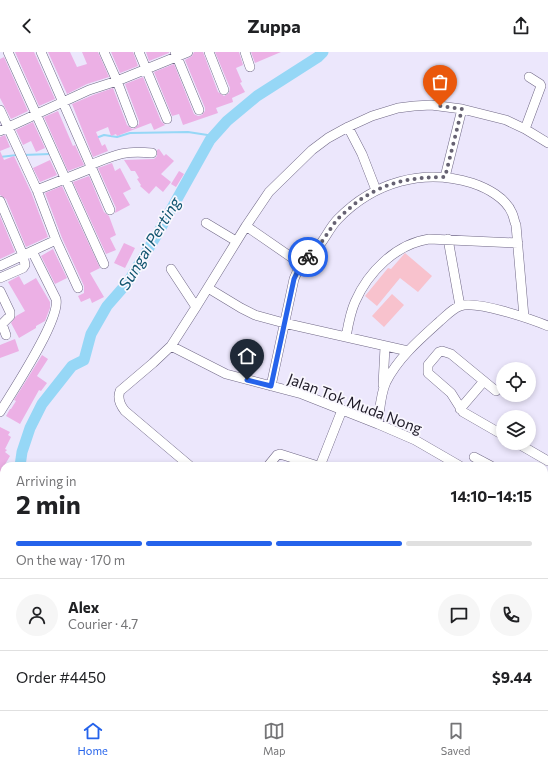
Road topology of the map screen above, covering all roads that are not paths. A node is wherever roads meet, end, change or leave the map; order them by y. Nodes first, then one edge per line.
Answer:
1 (8, 52) edge
2 (41, 52) edge
3 (104, 52) edge
4 (140, 52) edge
5 (188, 52) edge
6 (209, 52) edge
7 (245, 52) edge
8 (176, 54) edge
9 (250, 67) dead end
10 (146, 68) junction
11 (529, 77) dead end
12 (117, 81) junction
13 (224, 90) dead end
14 (64, 101) junction
15 (462, 109) junction
16 (0, 110) edge
17 (199, 110) dead end
18 (37, 114) junction
19 (166, 119) dead end
20 (133, 123) dead end
21 (348, 127) junction
22 (4, 129) edge
23 (525, 129) junction
24 (548, 143) edge
25 (152, 153) dead end
26 (91, 166) junction
27 (445, 177) junction
28 (66, 179) junction
29 (37, 190) junction
30 (376, 190) junction
31 (0, 201) edge
32 (110, 210) dead end
33 (206, 223) dead end
34 (246, 226) junction
35 (448, 239) junction
36 (56, 240) junction
37 (236, 242) junction
38 (518, 243) junction
39 (32, 251) junction
40 (23, 255) junction
41 (104, 264) dead end
42 (301, 264) junction
43 (0, 266) edge
44 (171, 269) dead end
45 (0, 278) edge
46 (78, 288) dead end
47 (208, 288) junction
48 (0, 291) edge
49 (460, 306) junction
50 (196, 307) junction
51 (524, 317) junction
52 (284, 323) junction
53 (548, 326) edge
54 (6, 335) dead end
55 (346, 337) junction
56 (170, 346) junction
57 (385, 347) junction
58 (408, 351) junction
59 (484, 381) junction
60 (271, 386) junction
61 (496, 391) dead end
62 (382, 392) junction
63 (460, 409) junction
64 (342, 410) junction
65 (0, 412) edge
66 (378, 424) junction
67 (496, 431) edge
68 (530, 450) edge
69 (474, 457) dead end
70 (548, 460) edge
71 (185, 462) edge
72 (272, 462) edge
73 (306, 462) edge
74 (321, 462) edge
75 (452, 462) edge
76 (483, 462) edge

1 - 18 street
2 - 14 street
3 - 12 street
4 - 10 street
5 - 8 street
6 - 13 street
7 - 9 street
8 - 10 street
8 - 17 street
10 - 12 street
10 - 19 street
11 - 23 street
12 - 14 street
12 - 20 street
14 - 18 street
14 - 26 street
15 - 21 street
15 - 23 street
15 - 27 street
16 - 22 street
18 - 22 street
18 - 28 street
21 - 30 street
21 - 34 street
22 - 29 street
23 - 24 street
25 - 26 street
26 - 28 street
26 - 32 street
27 - 30 street
27 - 38 street
28 - 29 street
28 - 41 street
29 - 36 street
30 - 42 street
31 - 40 street
33 - 37 street
34 - 37 street
34 - 42 street
35 - 38 street
35 - 49 street
35 - 55 street
36 - 39 street
36 - 46 street
37 - 47 street
38 - 51 street
39 - 40 street
39 - 65 street
40 - 43 street
40 - 45 street
42 - 52 street
44 - 50 street
47 - 50 street
47 - 52 street
48 - 54 street
49 - 51 street
49 - 58 street
50 - 56 street
51 - 53 street
52 - 55 street
52 - 60 street
55 - 57 street
56 - 60 street, Jalan Tok Muda Nong
56 - 71 street
57 - 58 street
57 - 62 street
58 - 62 street
59 - 61 street
59 - 63 street
59 - 63 street
60 - 64 street, Jalan Tok Muda Nong
62 - 66 street
63 - 67 street
64 - 66 street, Jalan Tok Muda Nong
64 - 74 street
66 - 75 street, Jalan Tok Muda Nong
68 - 70 street
69 - 76 street
72 - 73 street

